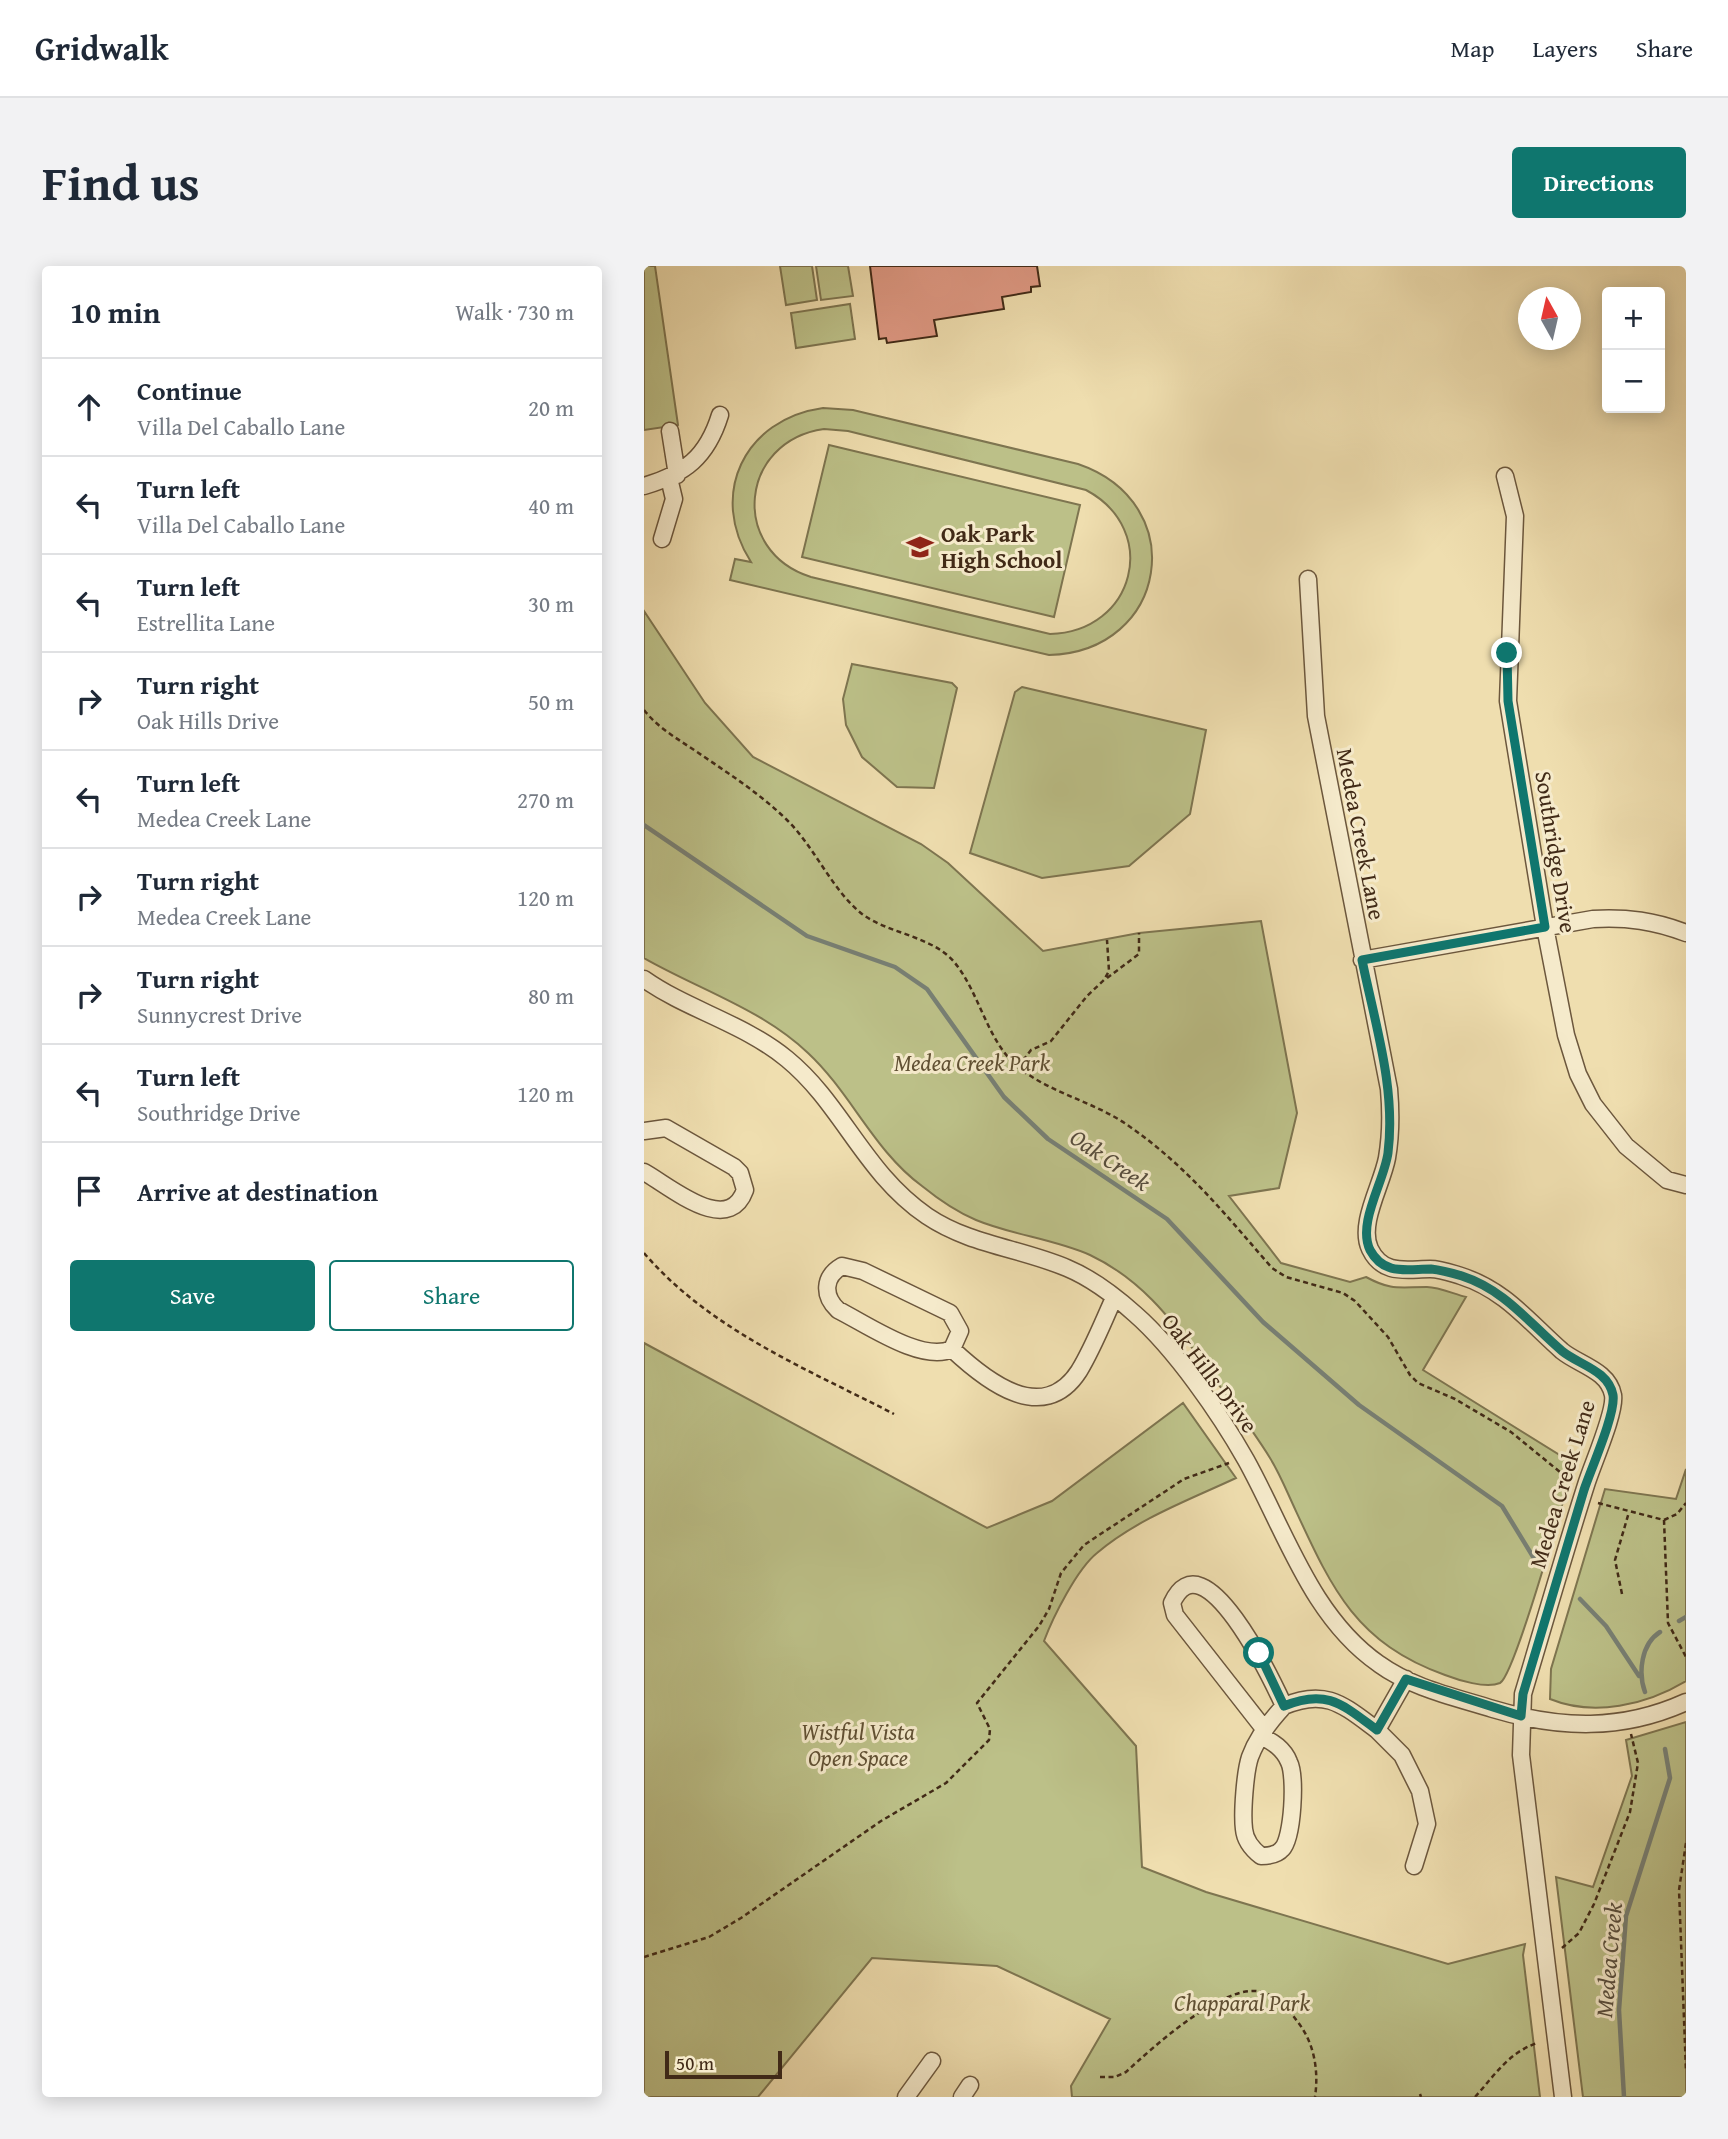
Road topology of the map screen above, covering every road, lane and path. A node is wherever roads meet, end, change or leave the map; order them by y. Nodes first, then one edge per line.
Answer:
1 (720, 415) dead end
2 (670, 431) dead end
3 (1505, 476) dead end
4 (673, 477) junction
5 (644, 486) edge
6 (663, 539) dead end
7 (1308, 579) dead end
8 (644, 710) edge
9 (1545, 927) junction
10 (1139, 933) dead end
11 (1686, 933) edge
12 (1107, 940) dead end
13 (1362, 960) junction
14 (1104, 980) junction
15 (646, 984) edge
16 (1018, 1067) junction
17 (645, 1129) edge
18 (644, 1172) edge
19 (1686, 1185) edge
20 (644, 1253) edge
21 (1114, 1298) junction
22 (953, 1349) junction
23 (894, 1414) dead end
24 (1246, 1460) junction
25 (1574, 1483) dead end
26 (1595, 1502) dead end
27 (1686, 1503) edge
28 (1629, 1511) junction
29 (1664, 1520) junction
30 (1622, 1594) dead end
31 (1686, 1657) edge
32 (1406, 1679) junction
33 (1686, 1702) edge
34 (1284, 1706) junction
35 (1521, 1716) junction
36 (1628, 1723) junction
37 (1377, 1730) junction
38 (1263, 1733) junction
39 (1686, 1843) edge
40 (1415, 1866) dead end
41 (1545, 1950) junction
42 (644, 1957) edge
43 (1536, 2043) dead end
44 (932, 2061) dead end
45 (1686, 2071) edge
46 (1100, 2077) dead end
47 (906, 2097) edge
48 (1315, 2097) edge
49 (1475, 2097) edge
50 (1563, 2097) edge

1 - 4 street
2 - 4 street
3 - 9 street, Southridge Drive
4 - 5 street
4 - 6 street
7 - 13 street, Medea Creek Lane
8 - 16 path
9 - 11 street
9 - 13 street
9 - 19 street, Southridge Drive
10 - 14 path
12 - 14 path
13 - 35 street, Medea Creek Lane
14 - 16 path
15 - 21 street, Oak Hills Drive
16 - 25 path
17 - 18 street
20 - 23 path
21 - 22 street
21 - 24 street, Oak Hills Drive
22 - 22 street
24 - 32 street, Oak Hills Drive
24 - 42 path
26 - 28 path
27 - 29 path
28 - 29 path
28 - 30 path
29 - 31 path
32 - 35 street, Oak Hills Drive
32 - 37 street
33 - 36 street, Oak Hills Drive
34 - 37 street
34 - 38 street
34 - 38 street
35 - 36 street, Oak Hills Drive
35 - 41 street, Medea Creek Lane
36 - 41 path
37 - 40 street
38 - 38 street
39 - 45 path
41 - 50 street, Medea Creek Lane
43 - 49 path
44 - 47 street
46 - 48 path

